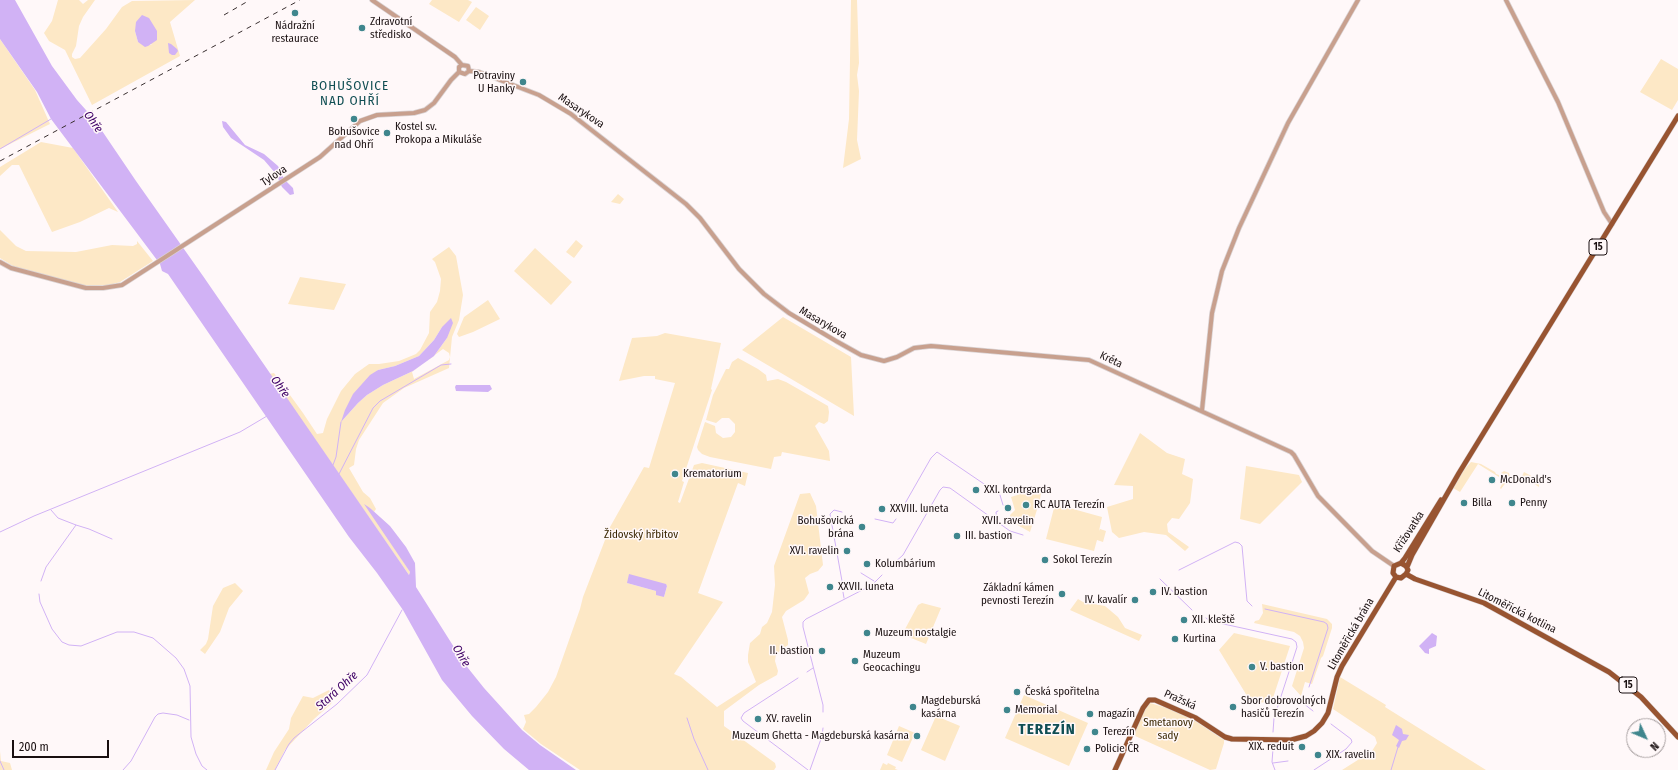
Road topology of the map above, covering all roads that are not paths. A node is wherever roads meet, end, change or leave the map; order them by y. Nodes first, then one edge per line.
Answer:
1 (372, 0) edge
2 (1358, 0) edge
3 (1506, 0) edge
4 (462, 65) junction
5 (469, 70) junction
6 (459, 72) junction
7 (1678, 116) edge
8 (1612, 224) junction
9 (0, 262) edge
10 (884, 361) joint
11 (1202, 410) junction
12 (1446, 495) junction
13 (1400, 563) junction
14 (1394, 566) junction
15 (1407, 567) junction
16 (1406, 574) junction
17 (1396, 577) junction
18 (1678, 737) edge
19 (1228, 738) joint
20 (1115, 770) edge

1 - 4 street
2 - 11 street
3 - 8 street
4 - 5 street
4 - 6 street
5 - 6 street
5 - 10 street, Masarykova
6 - 9 street, Tylova
7 - 8 main road, 15
8 - 12 main road, 15
10 - 11 street, Kréta
11 - 14 street, Kréta
12 - 13 main road, Křižovatka / 15
12 - 15 main road, 15
13 - 14 main road, 15
13 - 15 main road
14 - 17 main road
15 - 16 main road, 15
16 - 17 main road
16 - 18 main road, Litoměřická kotlina / 15
17 - 19 main road, Litoměřická brána
19 - 20 main road, Pražská

